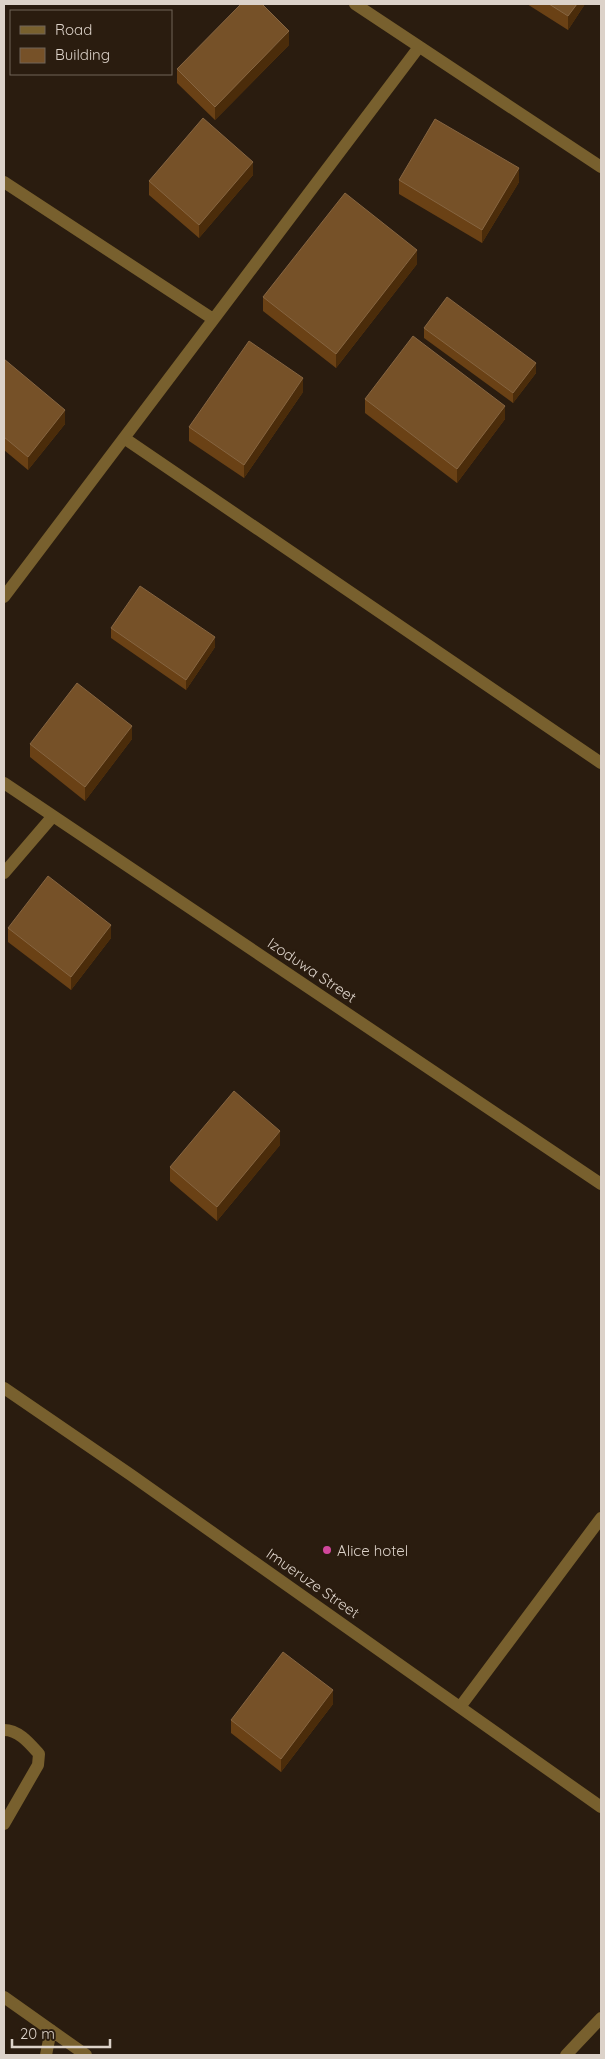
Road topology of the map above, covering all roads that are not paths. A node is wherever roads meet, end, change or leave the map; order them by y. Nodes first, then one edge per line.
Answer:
1 (355, 4) edge
2 (419, 47) junction
3 (601, 167) edge
4 (4, 182) edge
5 (213, 319) junction
6 (124, 438) junction
7 (4, 597) edge
8 (601, 763) edge
9 (4, 784) edge
10 (53, 816) junction
11 (4, 874) edge
12 (601, 1184) edge
13 (4, 1388) edge
14 (601, 1518) edge
15 (460, 1707) junction
16 (4, 1730) edge
17 (601, 1807) edge
18 (4, 1824) edge
19 (4, 1997) edge
20 (601, 2018) edge
21 (50, 2030) junction
22 (46, 2055) edge
23 (86, 2055) edge
24 (566, 2055) edge

1 - 2 street
2 - 3 street
2 - 5 street
4 - 5 street
5 - 6 street
6 - 7 street
6 - 8 street
9 - 10 street, Izoduwa Street
10 - 11 street
10 - 12 street, Izoduwa Street
13 - 15 street, Imueruze Street
14 - 15 street
15 - 17 street, Imueruze Street
16 - 18 street
19 - 21 street
20 - 24 street
21 - 22 street
21 - 23 street

